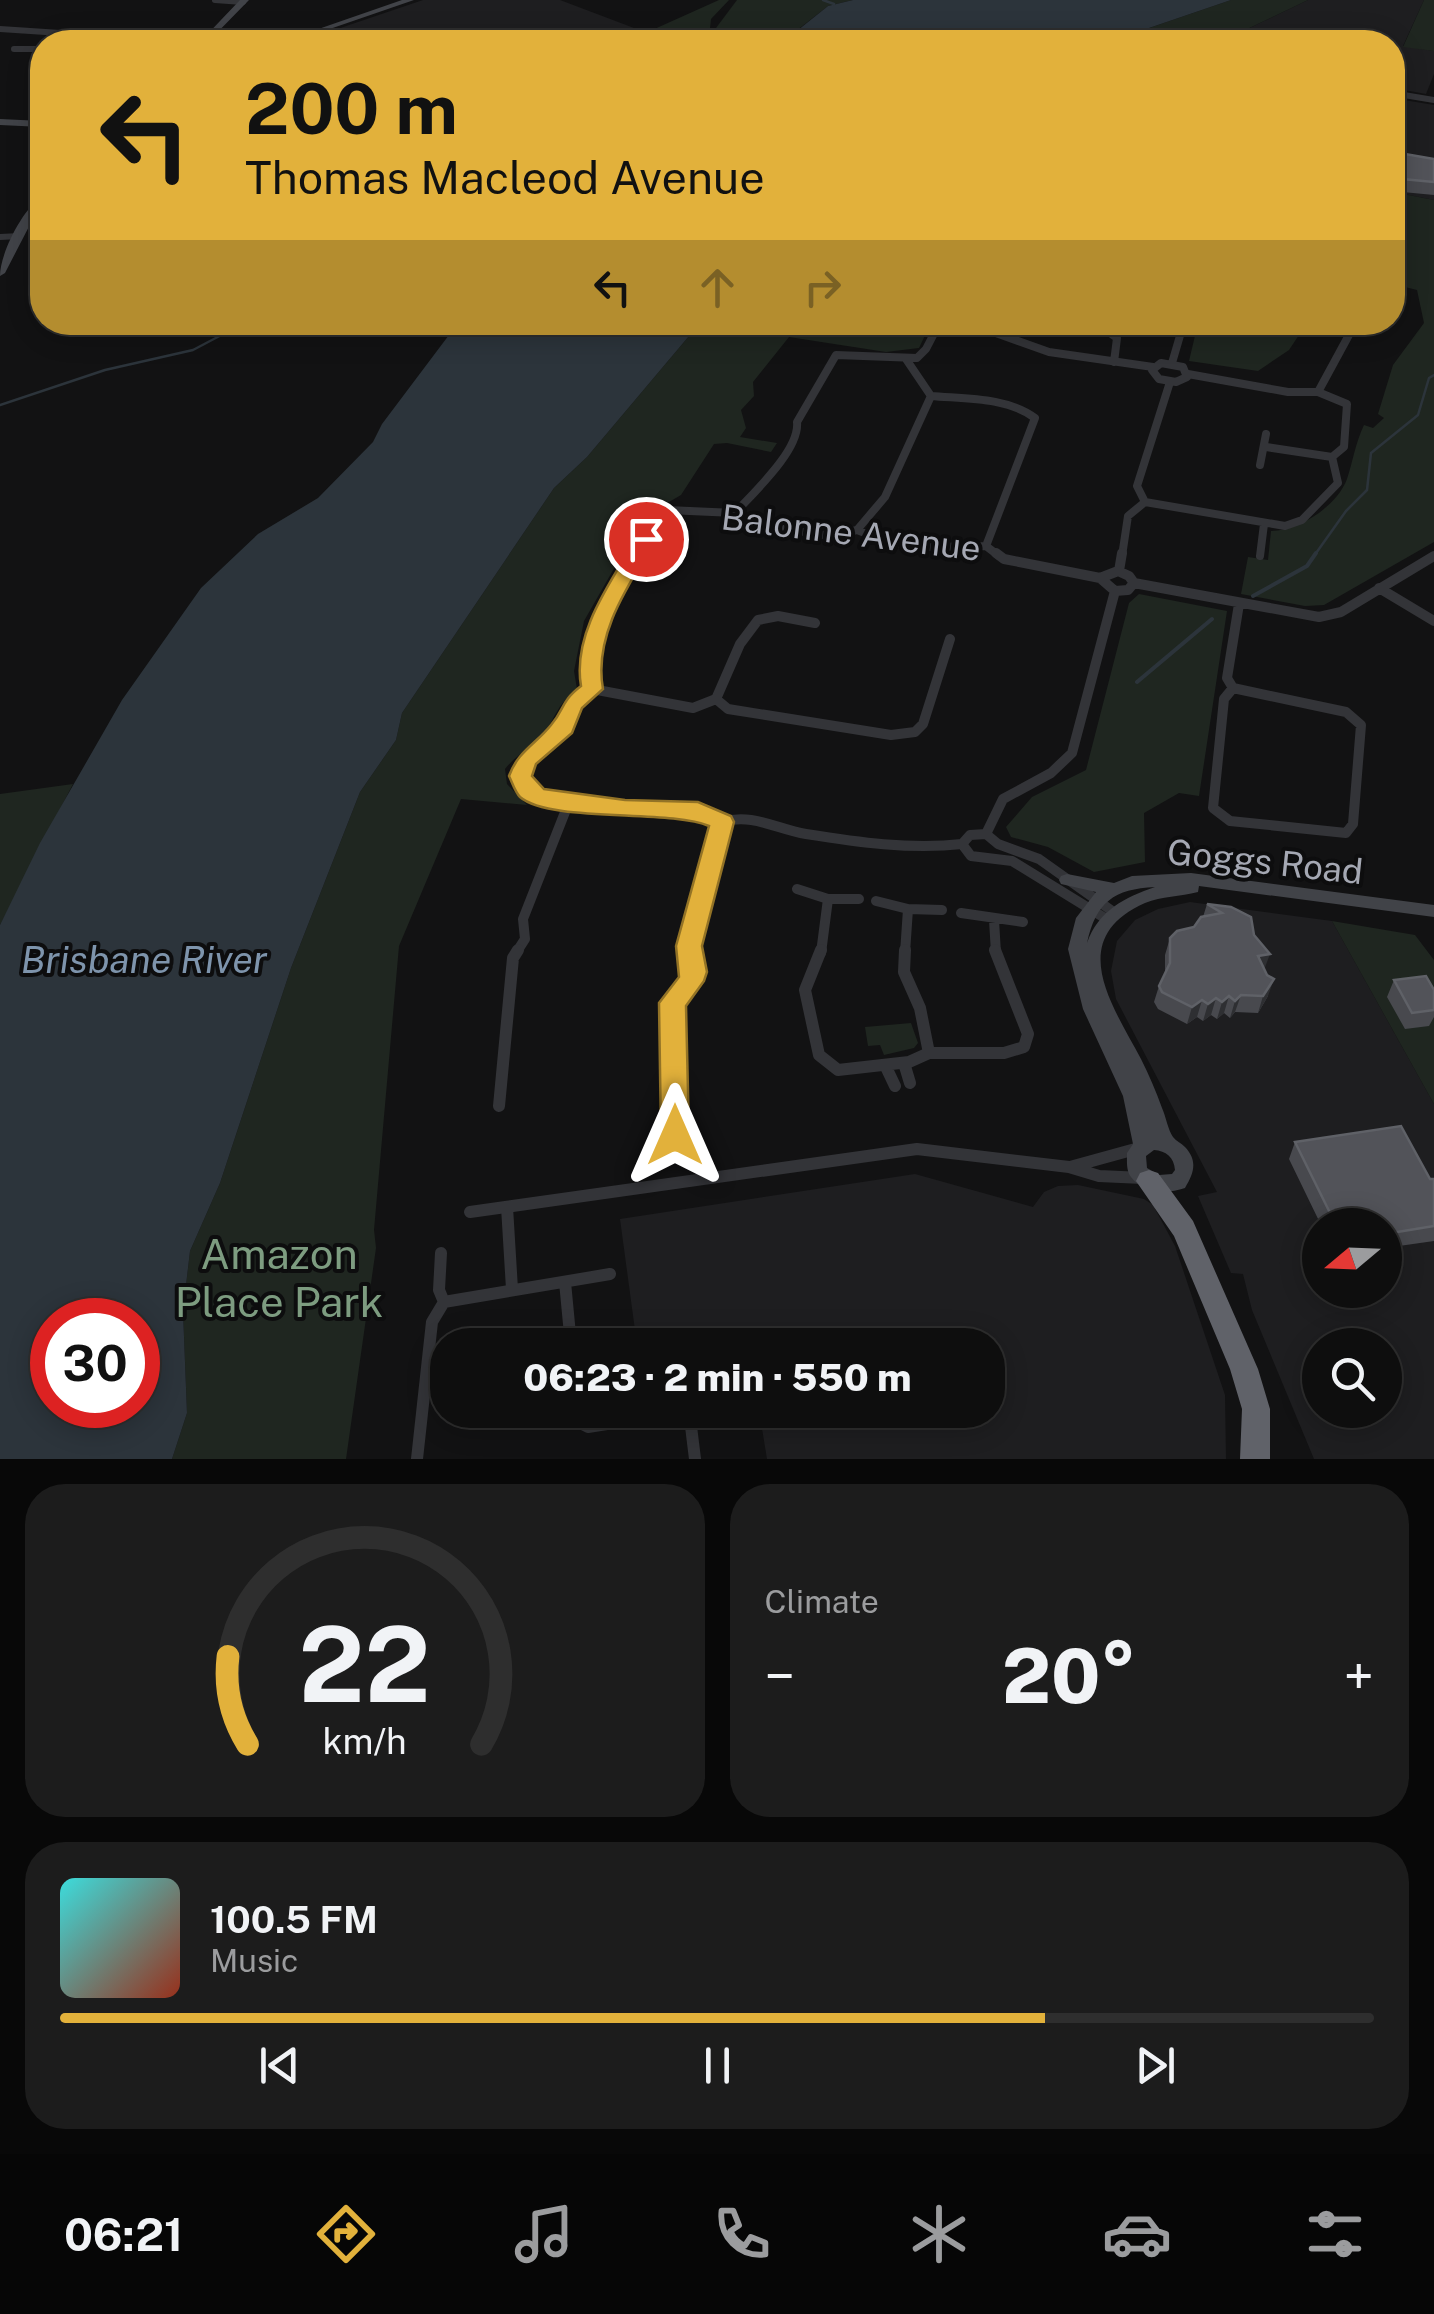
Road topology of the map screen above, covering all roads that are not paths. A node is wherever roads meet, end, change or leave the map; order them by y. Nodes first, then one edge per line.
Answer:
1 (216, 0) edge
2 (410, 0) edge
3 (244, 1) edge
4 (0, 29) edge
5 (216, 30) edge
6 (321, 30) edge
7 (30, 31) edge
8 (14, 49) dead end
9 (30, 49) edge
10 (1405, 95) edge
11 (1434, 100) edge
12 (0, 122) edge
13 (30, 123) edge
14 (30, 214) edge
15 (20, 236) junction
16 (0, 237) edge
17 (0, 273) edge
18 (933, 335) edge
19 (1009, 335) edge
20 (1113, 335) edge
21 (1180, 335) edge
22 (1349, 335) edge
23 (906, 360) junction
24 (1114, 362) junction
25 (1172, 364) junction
26 (1154, 367) junction
27 (1188, 374) junction
28 (1170, 382) junction
29 (1318, 392) junction
30 (931, 396) junction
31 (1266, 434) dead end
32 (1266, 447) junction
33 (1332, 457) junction
34 (1260, 465) dead end
35 (1145, 502) junction
36 (737, 509) junction
37 (1264, 524) junction
38 (857, 530) junction
39 (986, 546) junction
40 (1260, 556) dead end
41 (1434, 556) edge
42 (1119, 571) junction
43 (1100, 578) junction
44 (1134, 584) junction
45 (1379, 588) junction
46 (1115, 590) junction
47 (1240, 604) junction
48 (1434, 621) edge
49 (815, 624) dead end
50 (950, 640) dead end
51 (1233, 688) junction
52 (592, 689) junction
53 (716, 699) junction
54 (569, 802) junction
55 (722, 822) junction
56 (986, 834) junction
57 (962, 844) junction
58 (998, 844) junction
59 (992, 857) junction
60 (1067, 880) junction
61 (797, 889) dead end
62 (1114, 889) junction
63 (828, 898) junction
64 (859, 899) dead end
65 (876, 901) dead end
66 (1092, 905) junction
67 (908, 909) junction
68 (942, 910) dead end
69 (1434, 911) edge
70 (961, 912) dead end
71 (1112, 916) junction
72 (994, 920) junction
73 (1023, 922) dead end
74 (1434, 922) edge
75 (929, 1053) junction
76 (904, 1063) junction
77 (886, 1067) junction
78 (910, 1084) dead end
79 (895, 1086) dead end
80 (500, 1106) dead end
81 (675, 1135) dead end
82 (1166, 1144) junction
83 (1141, 1147) junction
84 (1069, 1167) junction
85 (1146, 1179) junction
86 (507, 1206) junction
87 (470, 1212) dead end
88 (440, 1253) dead end
89 (610, 1274) dead end
90 (565, 1282) junction
91 (512, 1289) junction
92 (444, 1302) junction
93 (569, 1328) edge
94 (691, 1428) edge
95 (417, 1459) edge
96 (694, 1459) edge
97 (1255, 1459) edge

1 - 3 street
2 - 6 main road
3 - 5 main road
4 - 7 street
8 - 9 street
10 - 11 street
12 - 13 main road
14 - 15 main road
15 - 16 street
15 - 17 main road
18 - 23 street
19 - 24 street
20 - 24 street
21 - 25 street
22 - 29 street
23 - 30 street
23 - 36 street
24 - 26 street
25 - 26 street
25 - 27 street
26 - 28 street
27 - 28 street
27 - 29 street
28 - 35 street
29 - 33 street
30 - 38 street
30 - 39 street
31 - 32 street
32 - 33 street
32 - 34 street
33 - 37 street
35 - 37 street
35 - 42 street
36 - 38 street, Balonne Avenue
36 - 52 street, Balonne Avenue
37 - 40 street
38 - 39 street, Balonne Avenue
39 - 43 street, Balonne Avenue
41 - 45 street
42 - 43 street
42 - 44 street
43 - 46 street
44 - 46 street
44 - 47 street
45 - 47 street
45 - 48 street
46 - 56 street
47 - 51 street
49 - 53 street
50 - 53 street
51 - 51 street
52 - 53 street
52 - 54 street
54 - 55 street
54 - 80 street
55 - 57 street
55 - 81 street
56 - 57 street
56 - 58 street
57 - 59 street
58 - 59 street
58 - 60 street
59 - 66 street
60 - 62 main road
60 - 66 street
61 - 63 street
62 - 66 main road, Goggs Road
62 - 69 main road, Goggs Road
63 - 64 street
63 - 77 street
65 - 67 street
66 - 71 street
66 - 83 main road
67 - 68 street
67 - 75 street
70 - 72 street
71 - 74 main road, Goggs Road
71 - 82 main road
72 - 73 street
72 - 75 street
75 - 76 street
76 - 77 street
76 - 78 street
77 - 79 street
82 - 83 main road
82 - 85 main road
83 - 84 street
83 - 85 main road
84 - 85 street
84 - 86 street
85 - 97 highway
86 - 87 street
86 - 91 street
88 - 92 street
89 - 90 street
90 - 91 street
90 - 93 street
91 - 92 street
92 - 95 street
94 - 96 street

